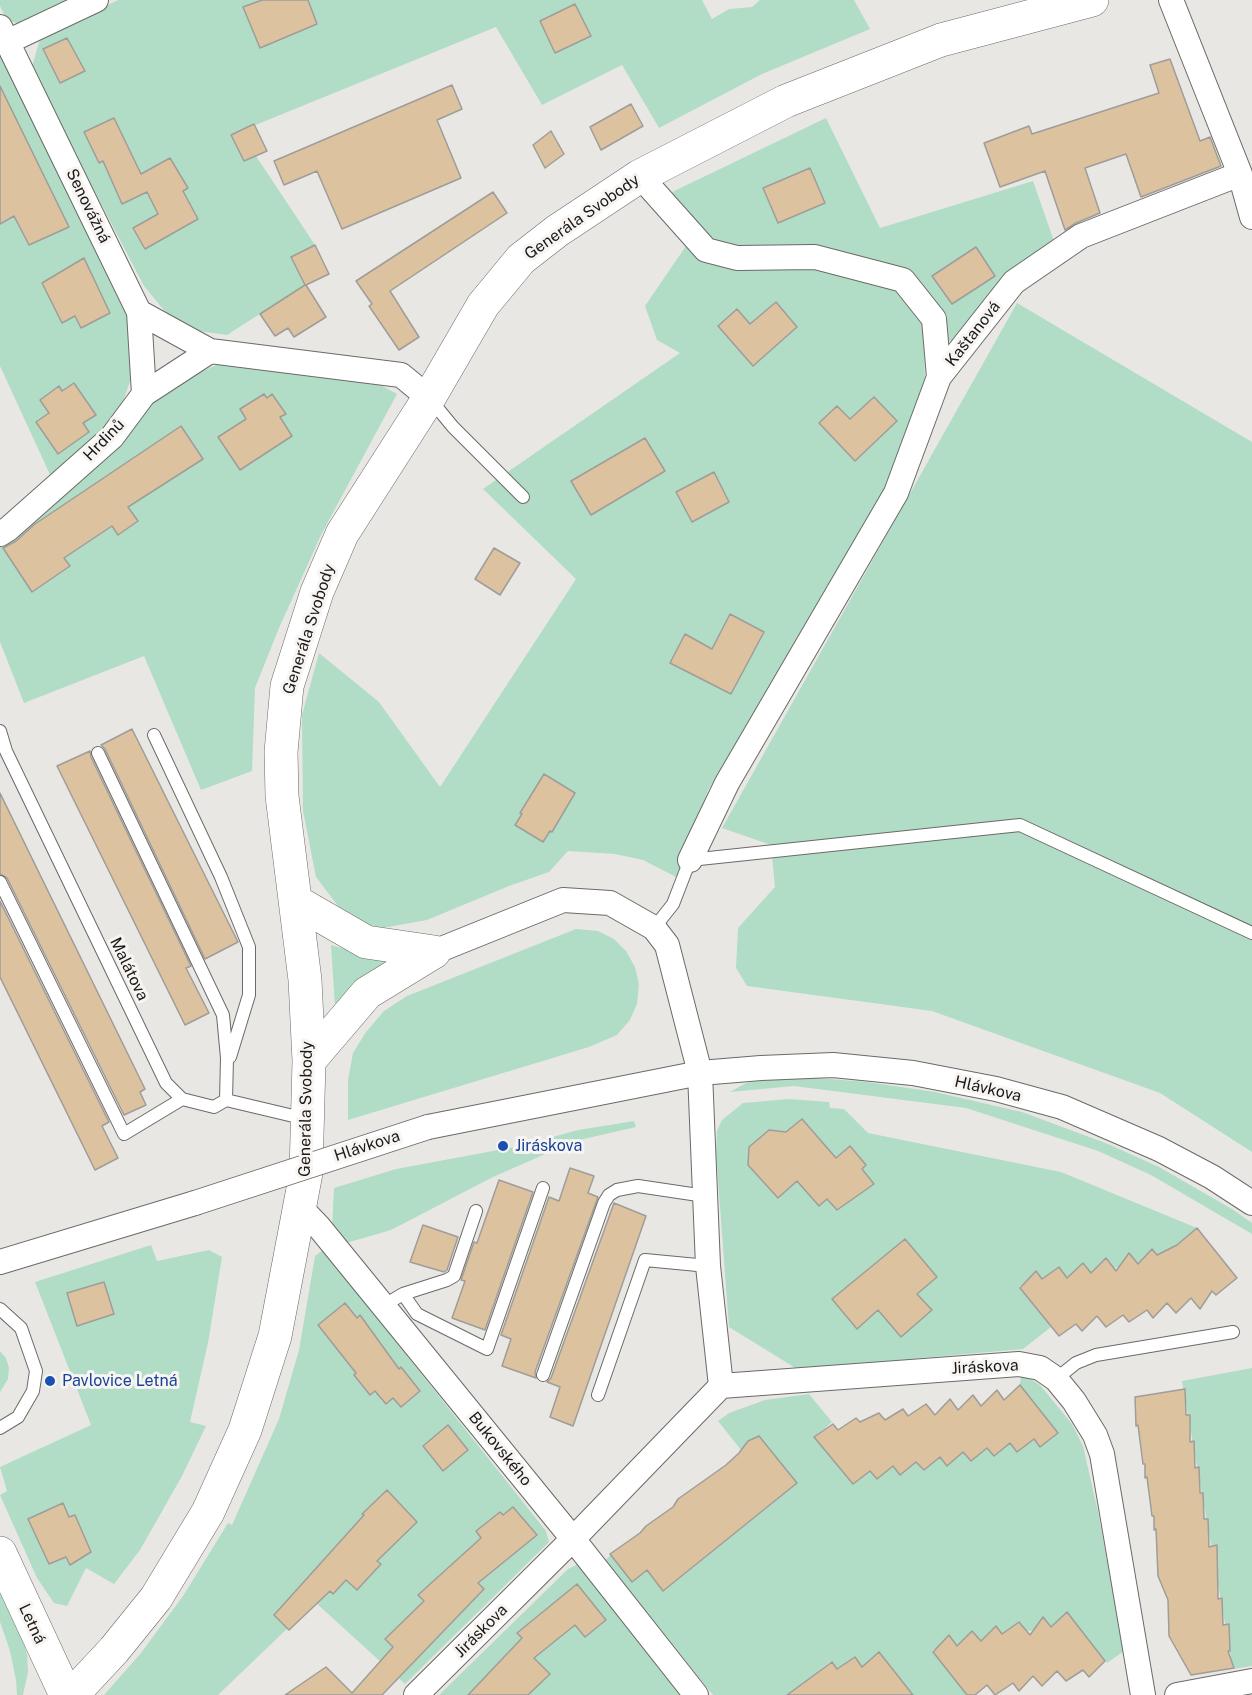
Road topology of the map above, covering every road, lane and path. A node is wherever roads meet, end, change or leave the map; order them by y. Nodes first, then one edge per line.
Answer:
1 (96, 0) edge
2 (1092, 0) edge
3 (1171, 0) edge
4 (4, 35) edge
5 (1239, 174) junction
6 (640, 176) junction
7 (1252, 216) edge
8 (140, 312) junction
9 (210, 351) junction
10 (939, 377) junction
11 (144, 394) junction
12 (429, 398) junction
13 (523, 497) dead end
14 (0, 534) edge
15 (0, 731) edge
16 (154, 735) dead end
17 (3, 752) edge
18 (98, 753) dead end
19 (690, 860) junction
20 (0, 882) edge
21 (295, 900) junction
22 (654, 928) junction
23 (1252, 933) edge
24 (434, 952) junction
25 (309, 1061) junction
26 (227, 1063) junction
27 (700, 1072) junction
28 (182, 1099) junction
29 (226, 1100) junction
30 (307, 1119) junction
31 (543, 1188) dead end
32 (705, 1196) junction
33 (1252, 1203) edge
34 (300, 1207) junction
35 (476, 1211) dead end
36 (3, 1260) edge
37 (708, 1266) junction
38 (393, 1300) junction
39 (0, 1309) edge
40 (1233, 1332) dead end
41 (543, 1376) dead end
42 (1056, 1378) junction
43 (721, 1386) junction
44 (598, 1395) dead end
45 (0, 1428) edge
46 (573, 1539) junction
47 (0, 1552) edge
48 (1252, 1681) edge
49 (66, 1695) edge
50 (72, 1695) edge
51 (416, 1695) edge
52 (696, 1695) edge
53 (1143, 1695) edge
54 (1178, 1695) edge

1 - 4 street
2 - 6 main road, Generála Svobody
3 - 5 street
4 - 8 street, Senovážná
5 - 7 street
5 - 10 street, Kaštanová
6 - 10 street, Kaštanová
6 - 12 main road, Generála Svobody
8 - 9 street
8 - 11 street, Senovážná
9 - 11 street, Hrdinů
9 - 12 street
10 - 19 street
11 - 14 street, Hrdinů
12 - 13 lane
12 - 21 main road, Generála Svobody
15 - 17 lane, Malátova
16 - 26 lane
17 - 28 lane, Malátova
18 - 26 lane
19 - 22 lane
19 - 23 lane
20 - 28 lane
21 - 24 main road
21 - 25 main road, Generála Svobody
22 - 24 street
22 - 27 street
24 - 25 main road
25 - 30 main road, Generála Svobody
26 - 29 lane
27 - 32 street
27 - 33 street, Hlávkova
27 - 36 street, Hlávkova, bridge
28 - 29 lane
29 - 30 lane
30 - 34 main road, Generála Svobody
31 - 38 lane
32 - 37 street
32 - 41 lane
34 - 38 street, Bukovského
34 - 50 main road, Generála Svobody
35 - 38 lane
37 - 43 street
37 - 44 lane
38 - 46 street, Bukovského
39 - 45 lane
40 - 42 lane
42 - 43 street, Jiráskova
42 - 53 street, Jiráskova
43 - 46 street, Jiráskova
46 - 51 street, Jiráskova
46 - 52 street, Bukovského
47 - 49 main road, Letná
48 - 54 street

